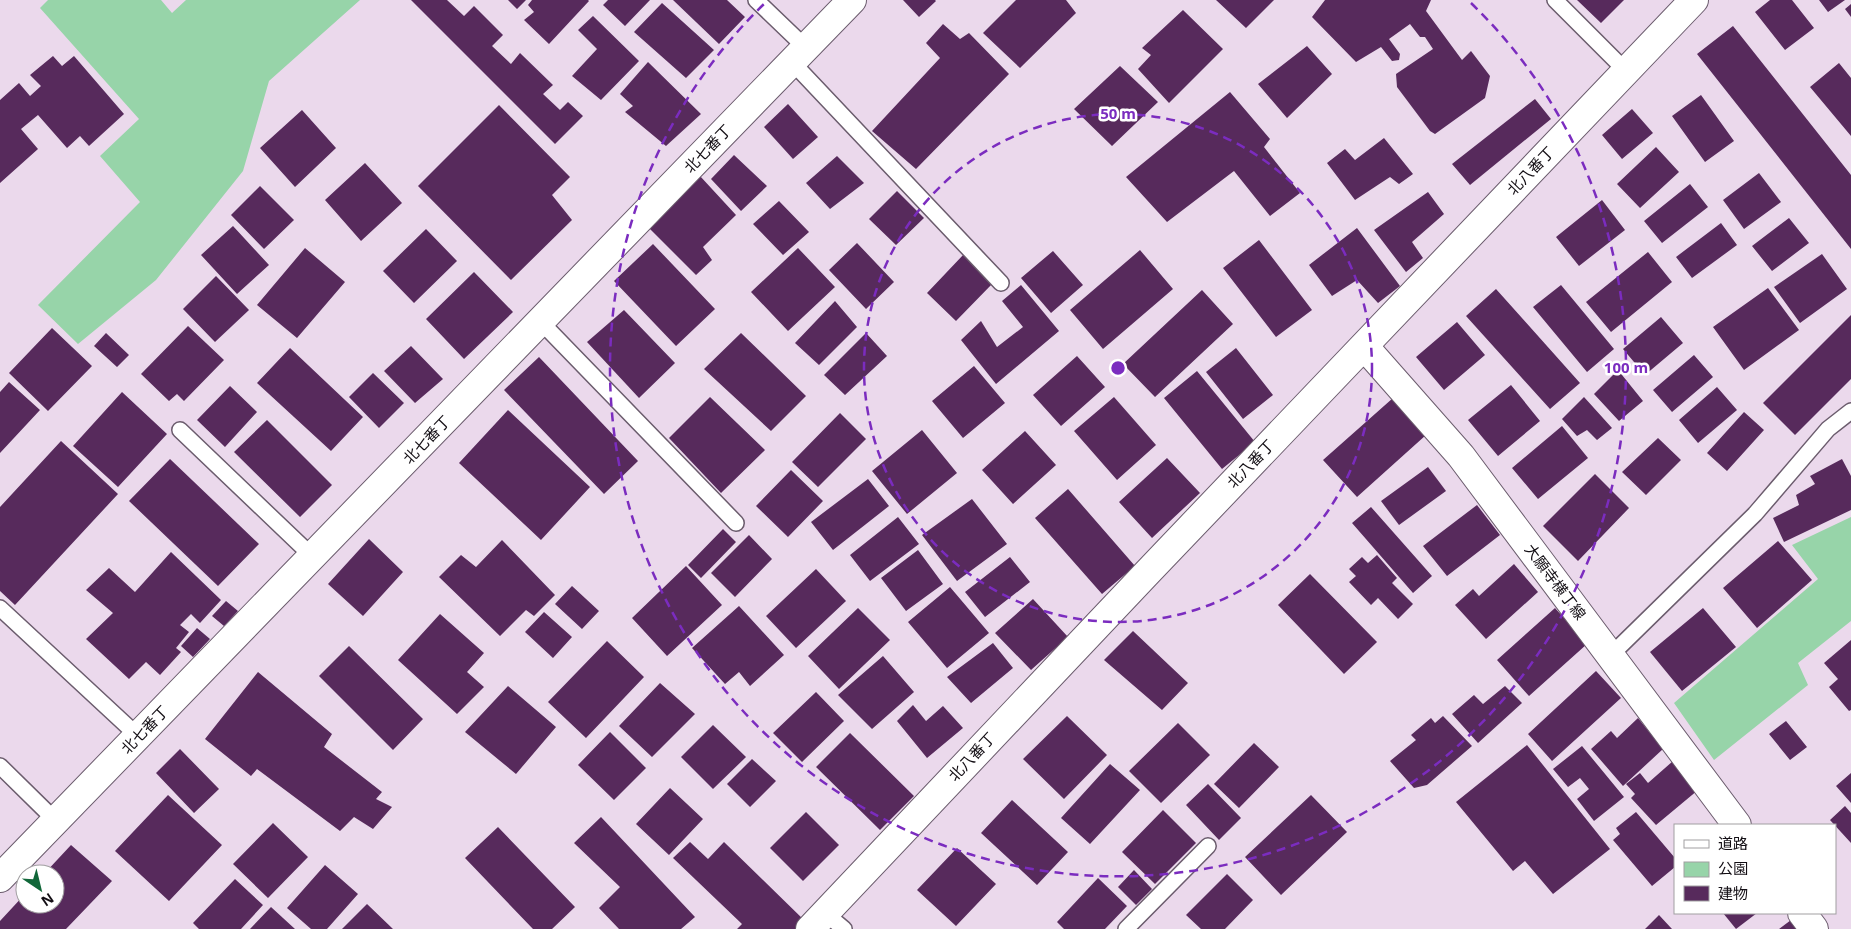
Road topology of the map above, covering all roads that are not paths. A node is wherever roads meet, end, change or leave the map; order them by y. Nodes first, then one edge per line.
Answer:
1 (756, 0) edge
2 (852, 0) edge
3 (1555, 0) edge
4 (1694, 0) edge
5 (799, 55) junction
6 (1626, 71) junction
7 (1001, 283) dead end
8 (541, 322) junction
9 (1364, 346) junction
10 (1851, 411) edge
11 (180, 430) dead end
12 (736, 523) dead end
13 (313, 557) junction
14 (0, 608) edge
15 (1611, 655) junction
16 (139, 737) junction
17 (0, 766) edge
18 (56, 821) junction
19 (1736, 824) edge
20 (1208, 846) dead end
21 (0, 878) edge
22 (1803, 914) edge
23 (826, 924) edge
24 (1126, 929) edge
25 (1814, 929) edge

1 - 5 lane
2 - 5 street, 北七番丁
3 - 6 lane
4 - 6 street, 北八番丁
5 - 7 lane
5 - 8 street, 北七番丁
6 - 9 street, 北八番丁
8 - 12 lane
8 - 13 street, 北七番丁
9 - 15 street, 大願寺横丁線
9 - 23 street, 北八番丁
10 - 15 lane
11 - 13 lane
13 - 16 street, 北七番丁
14 - 16 lane
15 - 19 street, 大願寺横丁線
16 - 18 street, 北七番丁
17 - 18 lane
18 - 21 street, 北七番丁
20 - 24 lane
22 - 25 street

